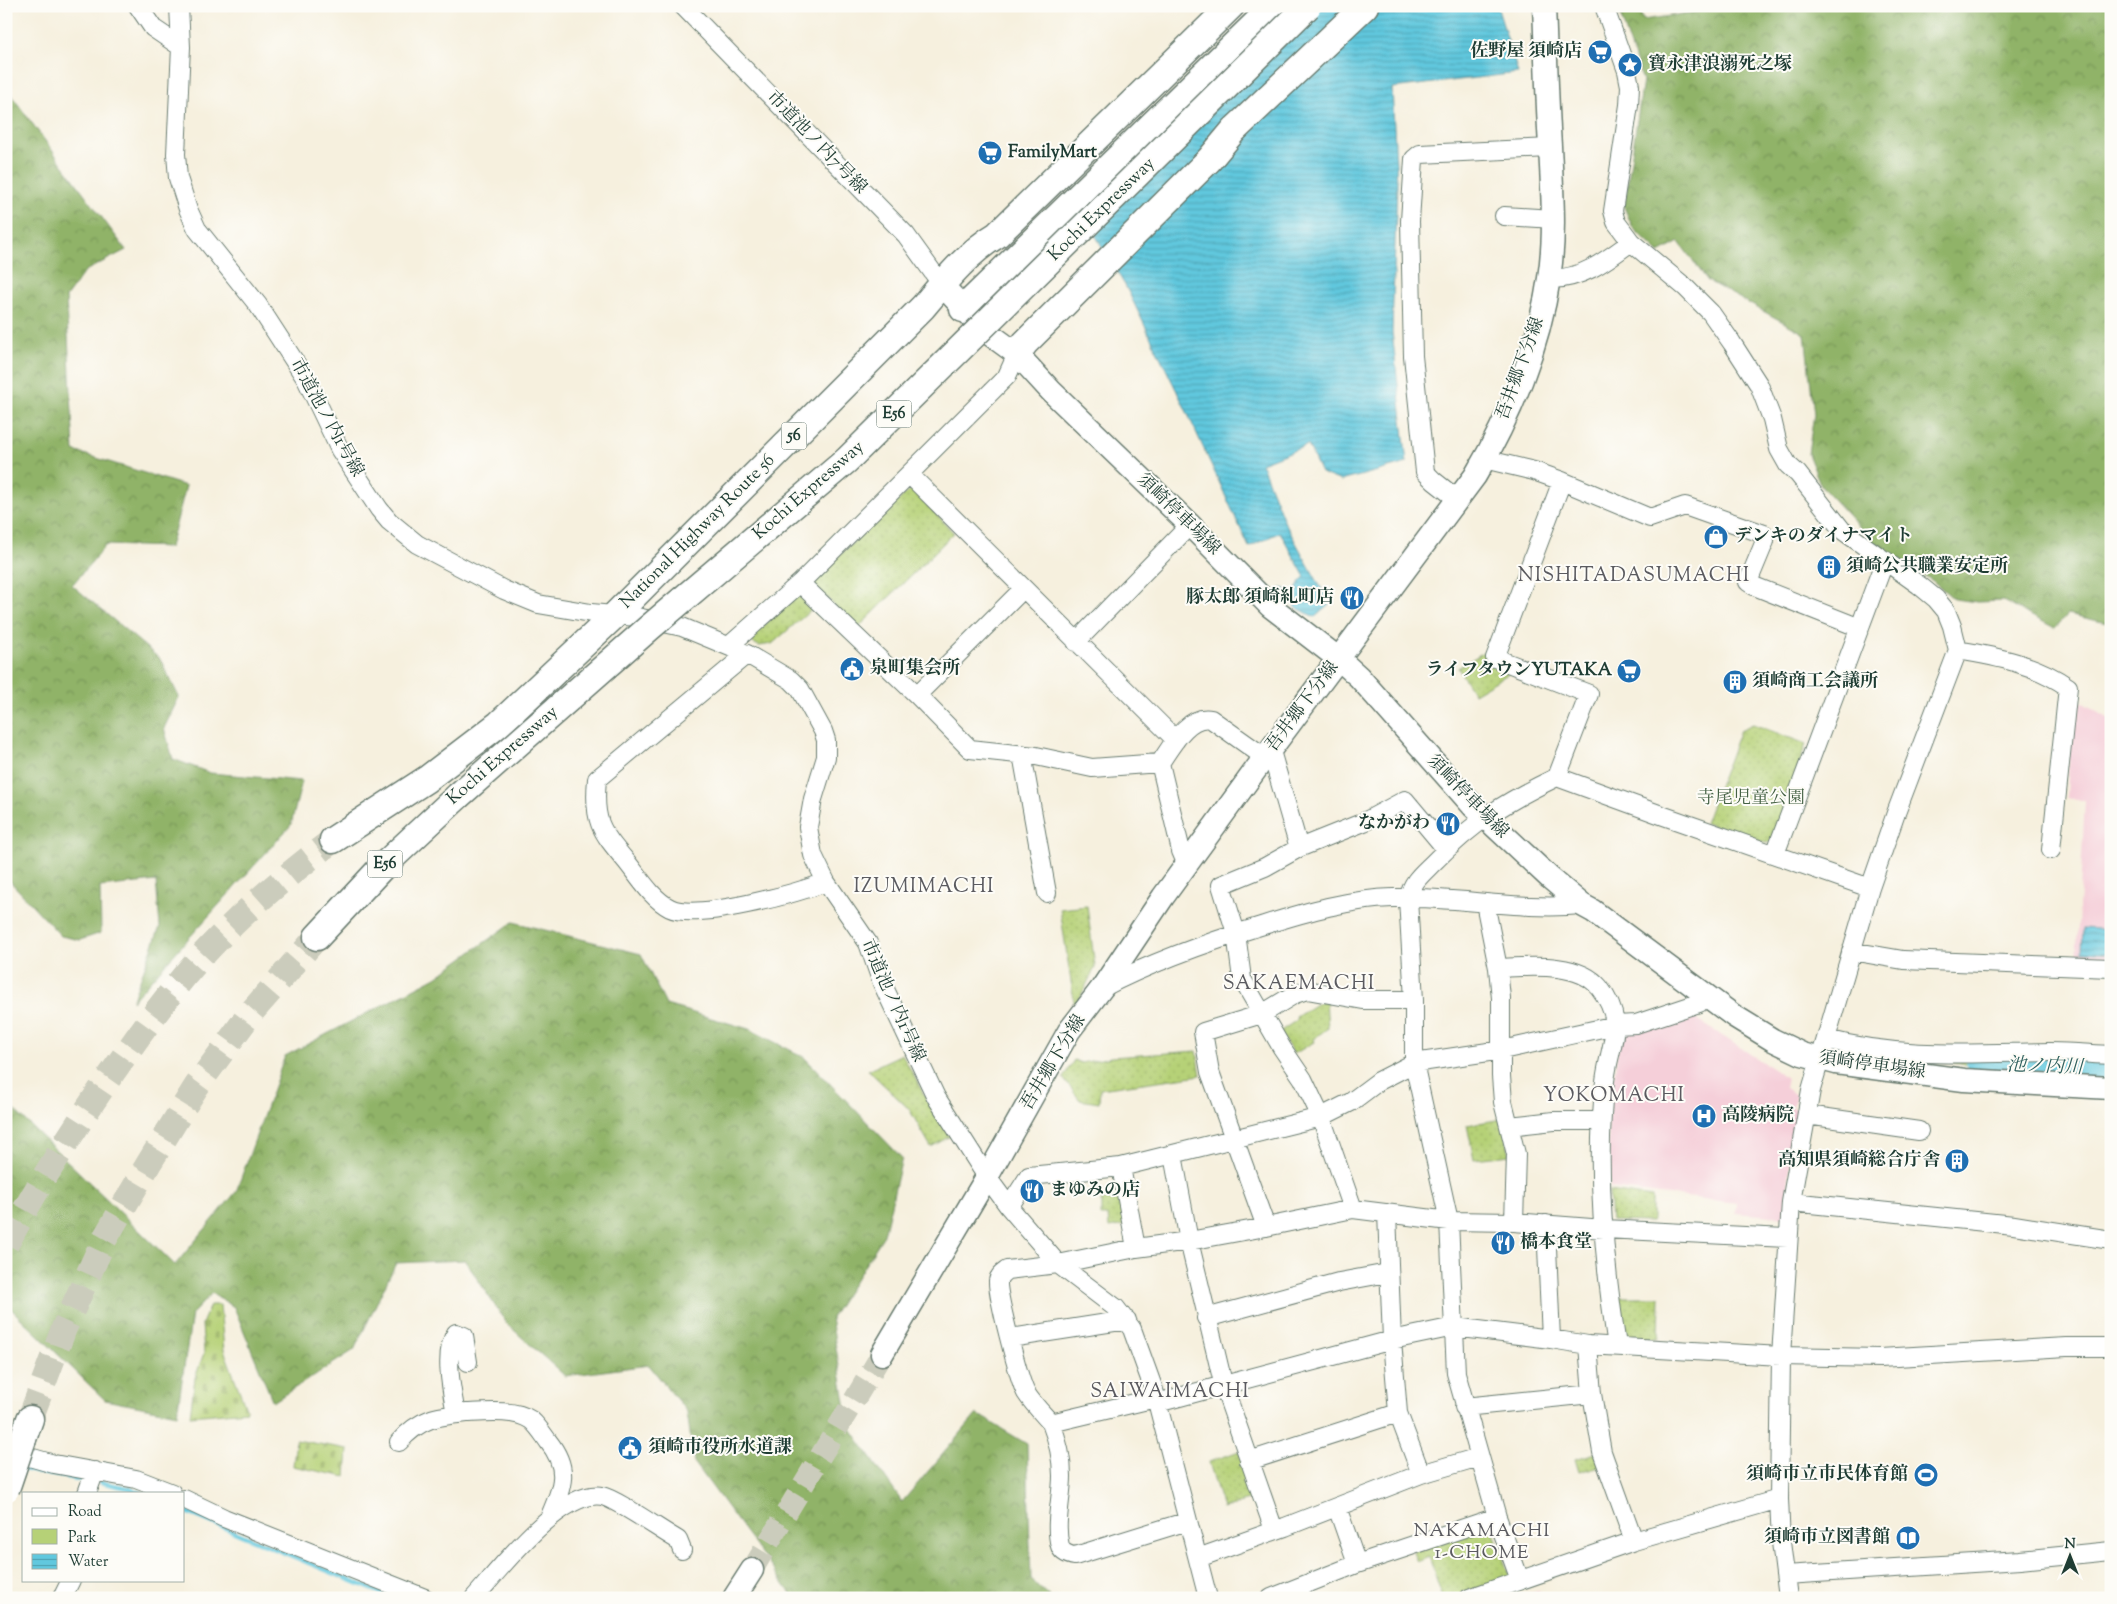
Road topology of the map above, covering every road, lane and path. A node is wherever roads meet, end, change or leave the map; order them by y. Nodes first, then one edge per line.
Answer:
1 (138, 6) edge
2 (179, 6) edge
3 (683, 6) edge
4 (1231, 6) edge
5 (1274, 6) edge
6 (1308, 6) edge
7 (1365, 6) edge
8 (1544, 6) edge
9 (1604, 6) edge
10 (181, 47) junction
11 (1550, 148) junction
12 (1504, 216) dead end
13 (1554, 219) junction
14 (1631, 242) junction
15 (1549, 279) junction
16 (942, 285) junction
17 (963, 309) junction
18 (1017, 354) junction
19 (1484, 460) junction
20 (910, 475) junction
21 (1562, 480) junction
22 (1457, 499) junction
23 (1190, 525) junction
24 (1885, 560) junction
25 (800, 583) junction
26 (1023, 589) junction
27 (614, 615) junction
28 (1860, 628) junction
29 (1076, 642) junction
30 (729, 646) junction
31 (1958, 650) junction
32 (747, 654) junction
33 (1339, 658) junction
34 (917, 695) junction
35 (1176, 740) junction
36 (1022, 754) junction
37 (1267, 756) junction
38 (1160, 764) junction
39 (1557, 776) junction
40 (1484, 816) junction
41 (333, 840) tunnel mouth
42 (1299, 848) junction
43 (1446, 849) junction
44 (2051, 850) dead end
45 (1775, 854) junction
46 (1187, 865) junction
47 (826, 882) junction
48 (1870, 888) junction
49 (1047, 893) dead end
50 (1408, 899) junction
51 (1484, 903) junction
52 (1582, 905) junction
53 (1236, 933) junction
54 (317, 937) tunnel mouth
55 (1851, 951) junction
56 (1498, 968) junction
57 (2111, 968) edge
58 (1102, 988) junction
59 (1705, 996) junction
60 (1414, 1000) junction
61 (1262, 1014) junction
62 (1616, 1025) junction
63 (1822, 1049) junction
64 (1502, 1050) junction
65 (2111, 1055) edge
66 (1414, 1064) junction
67 (2111, 1088) edge
68 (1807, 1115) junction
69 (1321, 1117) junction
70 (1601, 1121) junction
71 (1509, 1126) junction
72 (1919, 1131) dead end
73 (1235, 1139) junction
74 (1174, 1155) junction
75 (1121, 1166) junction
76 (987, 1177) junction
77 (1791, 1202) junction
78 (1009, 1207) junction
79 (1353, 1209) junction
80 (1386, 1213) junction
81 (1449, 1221) junction
82 (1514, 1222) junction
83 (1546, 1224) junction
84 (1266, 1227) junction
85 (1604, 1229) junction
86 (1788, 1238) junction
87 (2111, 1240) edge
88 (1189, 1241) junction
89 (1136, 1248) junction
90 (1058, 1264) junction
91 (1388, 1273) junction
92 (1206, 1318) junction
93 (1127, 1320) junction
94 (1454, 1327) junction
95 (1010, 1338) junction
96 (1551, 1339) junction
97 (1392, 1340) junction
98 (1588, 1345) junction
99 (1617, 1346) junction
100 (2111, 1347) edge
101 (882, 1354) tunnel mouth
102 (1781, 1356) junction
103 (468, 1362) dead end
104 (1224, 1387) junction
105 (1592, 1394) junction
106 (1156, 1400) junction
107 (1464, 1407) junction
108 (456, 1414) junction
109 (1398, 1414) junction
110 (1051, 1423) junction
111 (19, 1433) edge
112 (399, 1442) dead end
113 (1478, 1457) junction
114 (1249, 1461) junction
115 (95, 1470) junction
116 (1421, 1474) junction
117 (6, 1489) edge
118 (87, 1492) edge
119 (169, 1492) edge
120 (185, 1499) edge
121 (1779, 1500) junction
122 (1337, 1507) junction
123 (550, 1516) junction
124 (1497, 1517) junction
125 (1188, 1521) junction
126 (1274, 1530) junction
127 (1634, 1541) junction
128 (682, 1550) dead end
129 (2111, 1551) edge
130 (1198, 1558) junction
131 (1357, 1564) junction
132 (752, 1570) tunnel mouth
133 (1785, 1575) junction
134 (1520, 1580) junction
135 (71, 1582) edge
136 (62, 1598) edge
137 (425, 1598) edge
138 (474, 1598) edge
139 (734, 1598) edge
140 (1208, 1598) edge
141 (1271, 1598) edge
142 (1468, 1598) edge
143 (1788, 1598) edge

1 - 10 street
2 - 10 street, 市道池ノ内1号線
3 - 16 street, 市道池ノ内7号線
4 - 16 highway, National Highway Route 56 / 56
5 - 17 highway
6 - 54 highway, Kochi Expressway / E56, bridge
7 - 18 highway
8 - 11 main road, 吾井郷下分線
9 - 14 street
10 - 27 street, 市道池ノ内1号線
11 - 13 main road, 吾井郷下分線
11 - 22 street
12 - 13 street
13 - 15 main road, 吾井郷下分線
14 - 15 street
14 - 24 street
15 - 19 main road, 吾井郷下分線
16 - 17 main road, 須崎停車場線
16 - 27 highway, National Highway Route 56 / 56
17 - 18 main road, 須崎停車場線
18 - 20 street
18 - 23 main road, 須崎停車場線
19 - 21 street
19 - 22 main road, 吾井郷下分線
20 - 25 street
20 - 26 street
21 - 28 street
21 - 39 street
22 - 33 main road, 吾井郷下分線
23 - 29 street
23 - 33 main road, 須崎停車場線
24 - 28 street
24 - 31 street
25 - 30 street
25 - 34 street
26 - 29 street
26 - 34 street
27 - 30 street, 市道池ノ内1号線
27 - 41 highway, National Highway Route 56 / 56
28 - 45 street
29 - 35 street
30 - 32 street, 市道池ノ内1号線
31 - 44 street
31 - 48 street
32 - 47 street, 市道池ノ内1号線
32 - 47 street
33 - 37 main road, 吾井郷下分線
33 - 40 main road, 須崎停車場線
34 - 36 street
35 - 37 street
35 - 38 street
36 - 38 street
36 - 49 street
37 - 42 street
37 - 46 main road, 吾井郷下分線
38 - 46 street
39 - 40 street
39 - 45 street
40 - 43 street
40 - 52 main road, 須崎停車場線
42 - 43 street
42 - 53 street
43 - 50 street
45 - 48 street
46 - 58 main road, 吾井郷下分線
47 - 76 street, 市道池ノ内1号線
48 - 55 street
50 - 51 street
50 - 53 street
50 - 60 street
51 - 52 street
51 - 56 street
52 - 59 main road, 須崎停車場線
53 - 58 street
53 - 61 street
55 - 57 street
55 - 63 street
56 - 62 street
56 - 64 street
58 - 76 main road, 吾井郷下分線
59 - 62 street
59 - 63 main road, 須崎停車場線
60 - 61 street
60 - 66 street
61 - 69 street
61 - 73 street
62 - 64 street
62 - 70 street
63 - 65 street
63 - 67 main road, 須崎停車場線
63 - 68 street
64 - 66 street
64 - 71 street
66 - 69 street
66 - 81 street
68 - 72 street
68 - 77 street
69 - 73 street
69 - 79 street
70 - 71 street
70 - 85 street
71 - 82 street
73 - 74 street
73 - 84 street
74 - 75 street
74 - 88 street
75 - 78 street
75 - 89 street
76 - 78 street, 市道池ノ内1号線
76 - 101 main road, 吾井郷下分線
77 - 86 street
77 - 87 street
78 - 90 street, 市道池ノ内1号線
79 - 80 street
79 - 84 street
80 - 81 street
80 - 91 street
81 - 82 street
81 - 94 street
82 - 83 street
83 - 85 street
83 - 96 street
84 - 88 street
85 - 86 street
85 - 99 street
86 - 102 street
88 - 89 street
88 - 92 street
89 - 90 street
90 - 93 street, 市道池ノ内1号線
90 - 95 street
91 - 92 street
91 - 97 street
92 - 104 street
93 - 95 street
93 - 106 street
94 - 96 street
94 - 97 street
94 - 107 street
95 - 110 street
96 - 98 street
97 - 104 street
97 - 109 street
98 - 99 street
98 - 105 street
99 - 102 street
100 - 102 street
102 - 121 street
103 - 108 street
104 - 106 street
104 - 114 street
105 - 107 street
105 - 127 street
106 - 110 street
106 - 125 street
107 - 113 street
108 - 112 street
108 - 123 street
109 - 114 street
109 - 116 street
110 - 125 street
111 - 115 street
111 - 117 highway, bridge
113 - 116 street
113 - 124 street
114 - 126 street
115 - 118 street
115 - 119 street
116 - 122 street
120 - 137 street
121 - 127 street
121 - 133 street
122 - 126 street
122 - 131 street
123 - 128 street
123 - 138 street
124 - 131 street
124 - 134 street
125 - 130 street
126 - 130 street
127 - 134 street
129 - 133 street
130 - 140 street
131 - 141 street
132 - 139 main road
133 - 143 street
134 - 142 street
135 - 136 street

